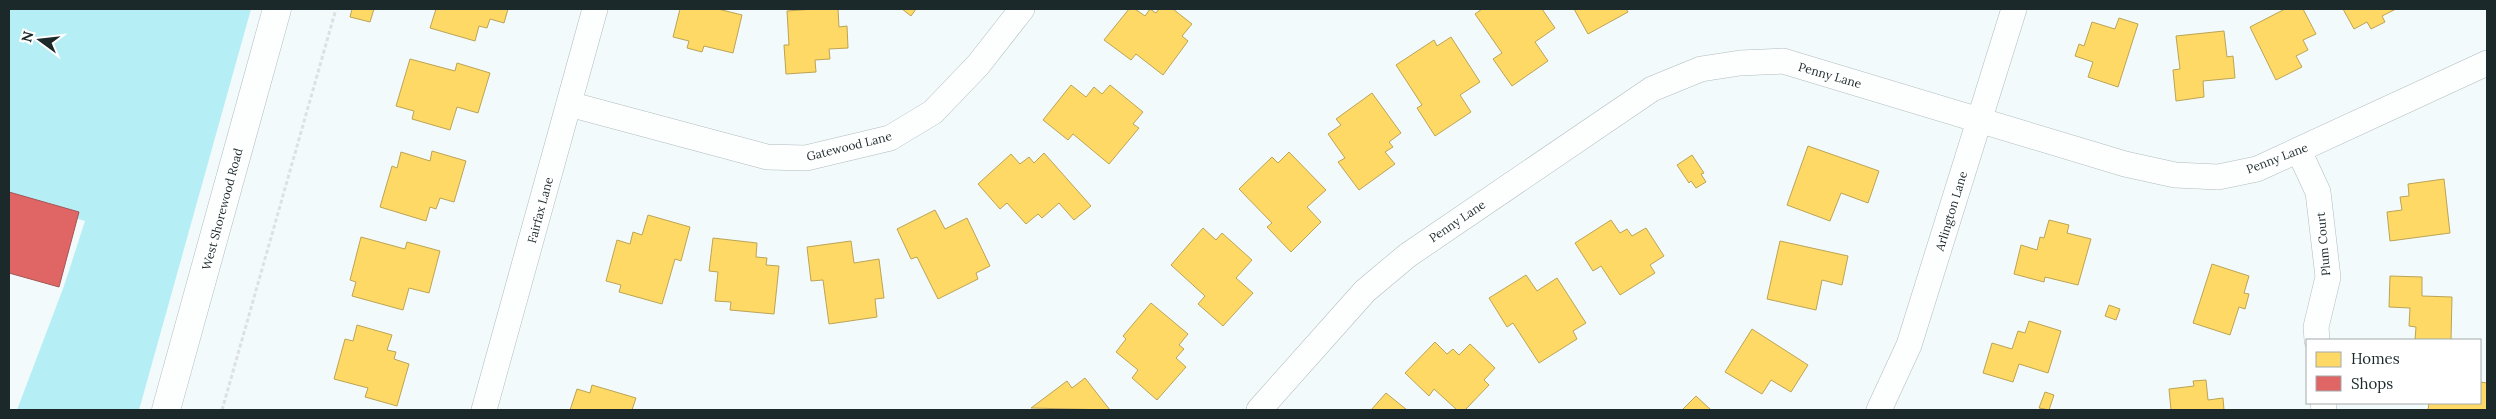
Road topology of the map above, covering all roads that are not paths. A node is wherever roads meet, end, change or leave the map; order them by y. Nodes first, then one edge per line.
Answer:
1 (277, 9) edge
2 (595, 9) edge
3 (1022, 9) edge
4 (2014, 9) edge
5 (2487, 63) edge
6 (569, 104) junction
7 (1980, 118) junction
8 (2299, 151) junction
9 (2317, 339) edge
10 (166, 410) edge
11 (484, 410) edge
12 (1258, 410) edge
13 (1879, 410) edge

1 - 10 main road, West Shorewood Road
2 - 6 street, Fairfax Lane
3 - 6 street, Gatewood Lane
4 - 7 street, Arlington Lane
5 - 8 street, Penny Lane
6 - 11 street, Fairfax Lane
7 - 8 street, Penny Lane
7 - 12 street, Penny Lane
7 - 13 street, Arlington Lane
8 - 9 street, Plum Court

